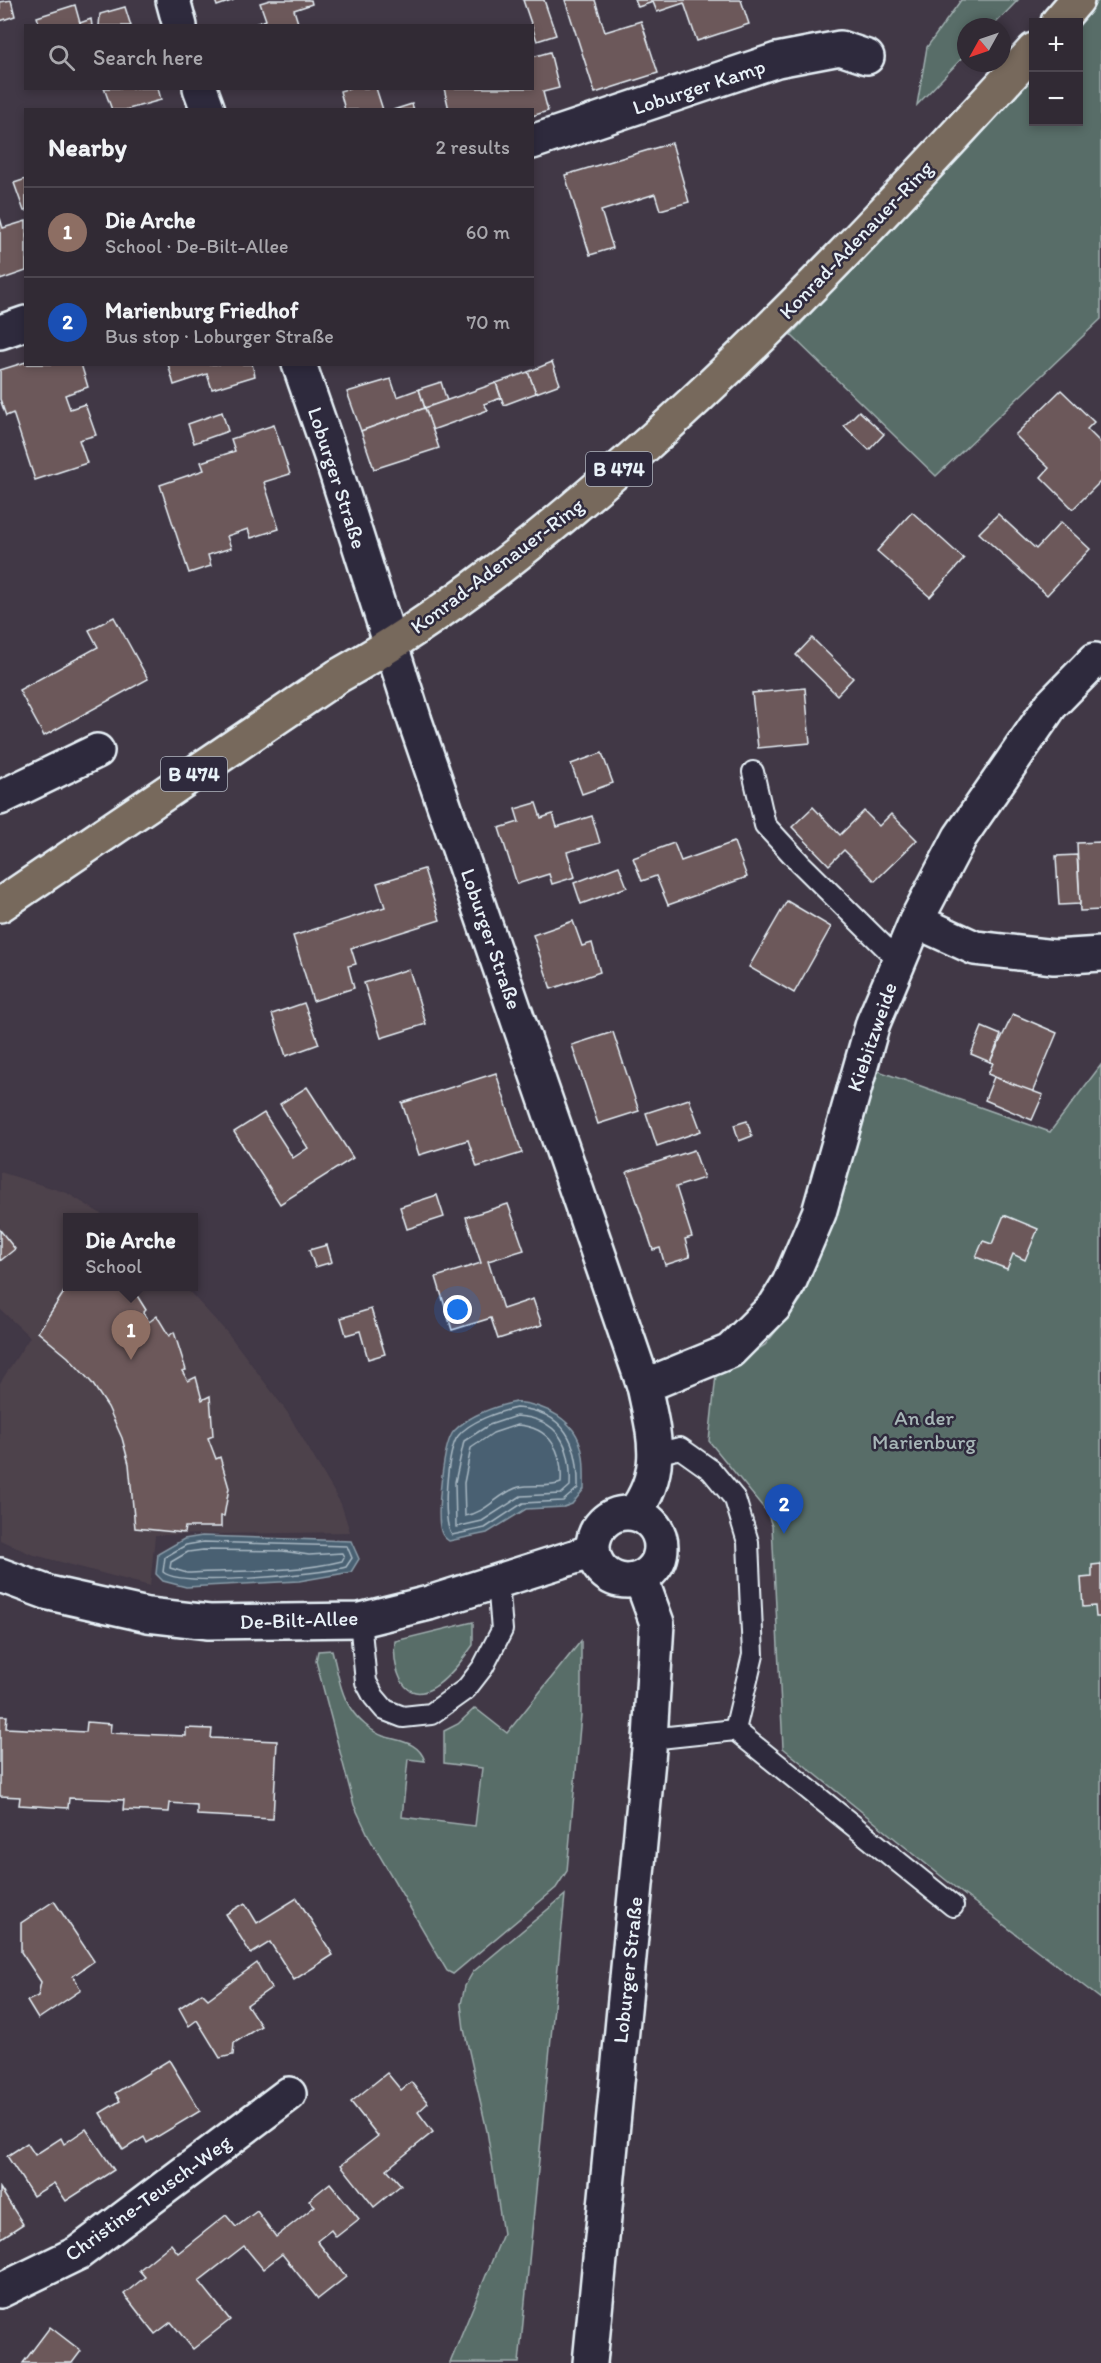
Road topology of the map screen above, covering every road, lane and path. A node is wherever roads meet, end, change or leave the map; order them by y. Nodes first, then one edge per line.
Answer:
1 (173, 0) edge
2 (1077, 0) edge
3 (1061, 18) edge
4 (179, 24) edge
5 (1029, 55) edge
6 (867, 57) dead end
7 (201, 90) edge
8 (207, 108) edge
9 (534, 141) edge
10 (24, 323) edge
11 (0, 332) edge
12 (300, 366) edge
13 (390, 646) junction
14 (1095, 660) dead end
15 (97, 751) dead end
16 (753, 772) dead end
17 (0, 798) edge
18 (0, 905) edge
19 (916, 921) junction
20 (1101, 954) edge
21 (899, 961) junction
22 (644, 1386) junction
23 (656, 1455) junction
24 (634, 1513) junction
25 (593, 1551) junction
26 (0, 1575) edge
27 (641, 1579) junction
28 (498, 1582) junction
29 (360, 1620) junction
30 (735, 1730) junction
31 (650, 1739) junction
32 (953, 1906) dead end
33 (289, 2094) dead end
34 (0, 2291) edge
35 (590, 2363) edge

1 - 4 street
2 - 3 main road
5 - 13 main road, Konrad-Adenauer-Ring / B 474
6 - 9 street, Loburger Kamp
7 - 8 street
10 - 11 street
12 - 13 street, Loburger Straße
13 - 18 main road, Konrad-Adenauer-Ring / B 474
13 - 22 street, Loburger Straße
14 - 19 street, Kiebitzweide
15 - 17 street
16 - 21 lane
19 - 20 street
19 - 21 street, Kiebitzweide
21 - 22 street, Kiebitzweide
22 - 23 street, Loburger Straße
23 - 24 street, Loburger Straße
23 - 30 lane
24 - 25 street
24 - 27 street
25 - 27 street
25 - 28 street, De-Bilt-Allee
26 - 29 street, De-Bilt-Allee
27 - 31 street, Loburger Straße
28 - 29 street, De-Bilt-Allee
28 - 29 lane
30 - 31 lane
30 - 32 lane
31 - 35 street, Loburger Straße
33 - 34 street, Christine-Teusch-Weg

